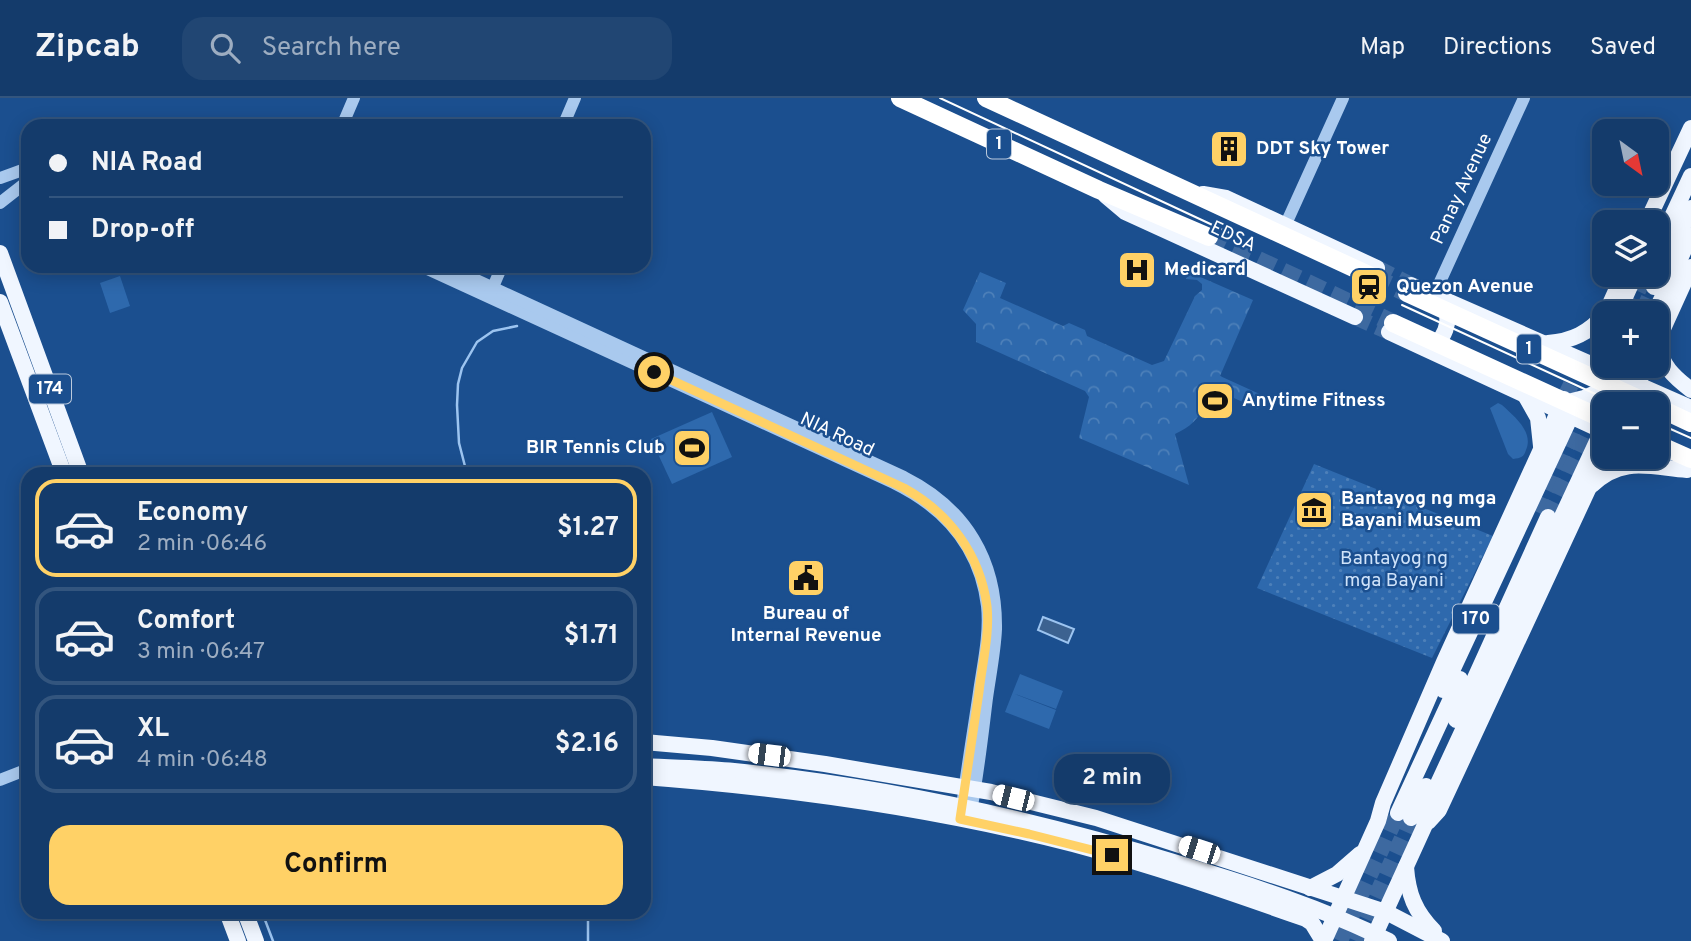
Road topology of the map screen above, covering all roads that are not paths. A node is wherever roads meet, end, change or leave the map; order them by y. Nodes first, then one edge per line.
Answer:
1 (354, 98) edge
2 (575, 98) edge
3 (900, 98) edge
4 (986, 98) edge
5 (1343, 98) edge
6 (1524, 98) edge
7 (345, 119) edge
8 (566, 119) edge
9 (1691, 128) edge
10 (1691, 152) edge
11 (21, 170) edge
12 (1691, 176) edge
13 (0, 178) edge
14 (21, 186) edge
15 (1099, 190) junction
16 (1186, 191) junction
17 (0, 203) edge
18 (1691, 208) edge
19 (1653, 210) edge
20 (1664, 210) edge
21 (1669, 223) edge
22 (1285, 226) junction
23 (1691, 235) edge
24 (1209, 237) tunnel mouth
25 (1669, 242) edge
26 (0, 253) edge
27 (1691, 267) edge
28 (1375, 272) joint
29 (439, 273) edge
30 (458, 273) edge
31 (499, 273) edge
32 (1638, 287) edge
33 (1409, 289) joint
34 (491, 293) junction
35 (1439, 297) junction
36 (1627, 301) edge
37 (1661, 301) tunnel mouth
38 (5, 306) edge
39 (1669, 316) edge
40 (1354, 317) tunnel mouth
41 (1592, 327) edge
42 (1391, 328) joint
43 (1548, 344) junction
44 (1430, 351) junction
45 (1592, 352) edge
46 (1592, 359) edge
47 (1587, 366) junction
48 (1669, 371) edge
49 (1630, 385) edge
50 (1691, 390) edge
51 (1625, 392) edge
52 (1523, 394) junction
53 (1566, 407) junction
54 (1691, 408) edge
55 (1669, 413) edge
56 (1691, 416) edge
57 (1592, 421) edge
58 (1592, 421) edge
59 (1691, 423) edge
60 (1541, 448) junction
61 (1669, 452) edge
62 (1592, 453) edge
63 (1669, 460) edge
64 (62, 467) edge
65 (78, 467) edge
66 (1690, 467) edge
67 (1597, 469) edge
68 (1588, 489) junction
69 (1542, 514) tunnel mouth
70 (651, 743) edge
71 (651, 766) edge
72 (21, 772) edge
73 (651, 778) edge
74 (0, 780) edge
75 (970, 789) junction
76 (966, 814) junction
77 (1411, 820) junction
78 (1378, 821) junction
79 (1366, 847) junction
80 (1406, 866) junction
81 (1310, 888) junction
82 (1343, 900) junction
83 (1386, 912) junction
84 (1335, 917) junction
85 (230, 919) edge
86 (248, 919) edge
87 (1378, 939) edge
88 (238, 941) edge
89 (256, 941) edge
90 (1324, 941) edge
91 (1442, 941) edge

1 - 7 street
2 - 8 street
3 - 15 highway, EDSA / 1
4 - 16 highway, EDSA / 1
5 - 22 street
6 - 35 street, Panay Avenue
9 - 19 main road
10 - 20 main road
11 - 13 street
12 - 21 main road
14 - 17 street
15 - 24 highway, EDSA / 1
15 - 40 main road, EDSA / 1
16 - 22 main road, EDSA / 1
16 - 28 highway, EDSA / 1
18 - 25 main road
22 - 28 main road, EDSA / 1
23 - 37 main road
26 - 38 main road, 174
27 - 39 main road
29 - 34 street, NIA Road
30 - 34 street, NIA Road
31 - 34 street
32 - 36 main road
33 - 35 main road, 1
33 - 51 highway, 1, bridge
34 - 75 street, NIA Road
35 - 43 main road, 1
35 - 44 main road
38 - 64 main road, 174
38 - 65 main road, 174
41 - 43 main road
42 - 44 main road, 1
42 - 57 highway, 1, bridge
43 - 47 main road, 1
44 - 52 main road, 1
44 - 53 main road
45 - 47 main road
46 - 47 main road
47 - 49 main road, 1
48 - 50 main road
49 - 53 main road
49 - 54 main road, 1
49 - 56 main road
52 - 53 main road, 1
52 - 60 main road
53 - 58 main road, 1
53 - 60 main road, 170
53 - 78 main road, 170
55 - 59 highway
60 - 78 main road, 170
61 - 66 highway
62 - 77 main road, 170
63 - 66 main road
66 - 68 main road
67 - 68 main road, 170
68 - 77 main road, 170
69 - 77 main road, 170
70 - 75 main road
71 - 76 main road
72 - 74 street
73 - 76 main road
75 - 76 street, NIA Road
75 - 81 main road
76 - 84 main road
76 - 90 main road
77 - 80 main road, 170
78 - 79 main road, 170
79 - 81 main road
79 - 82 main road, 170
80 - 83 main road, 170
80 - 91 main road
81 - 82 main road
82 - 83 main road
82 - 84 main road, 170
83 - 87 main road, 170
83 - 91 main road
84 - 87 main road
84 - 90 main road, 170
85 - 88 main road
86 - 89 main road

